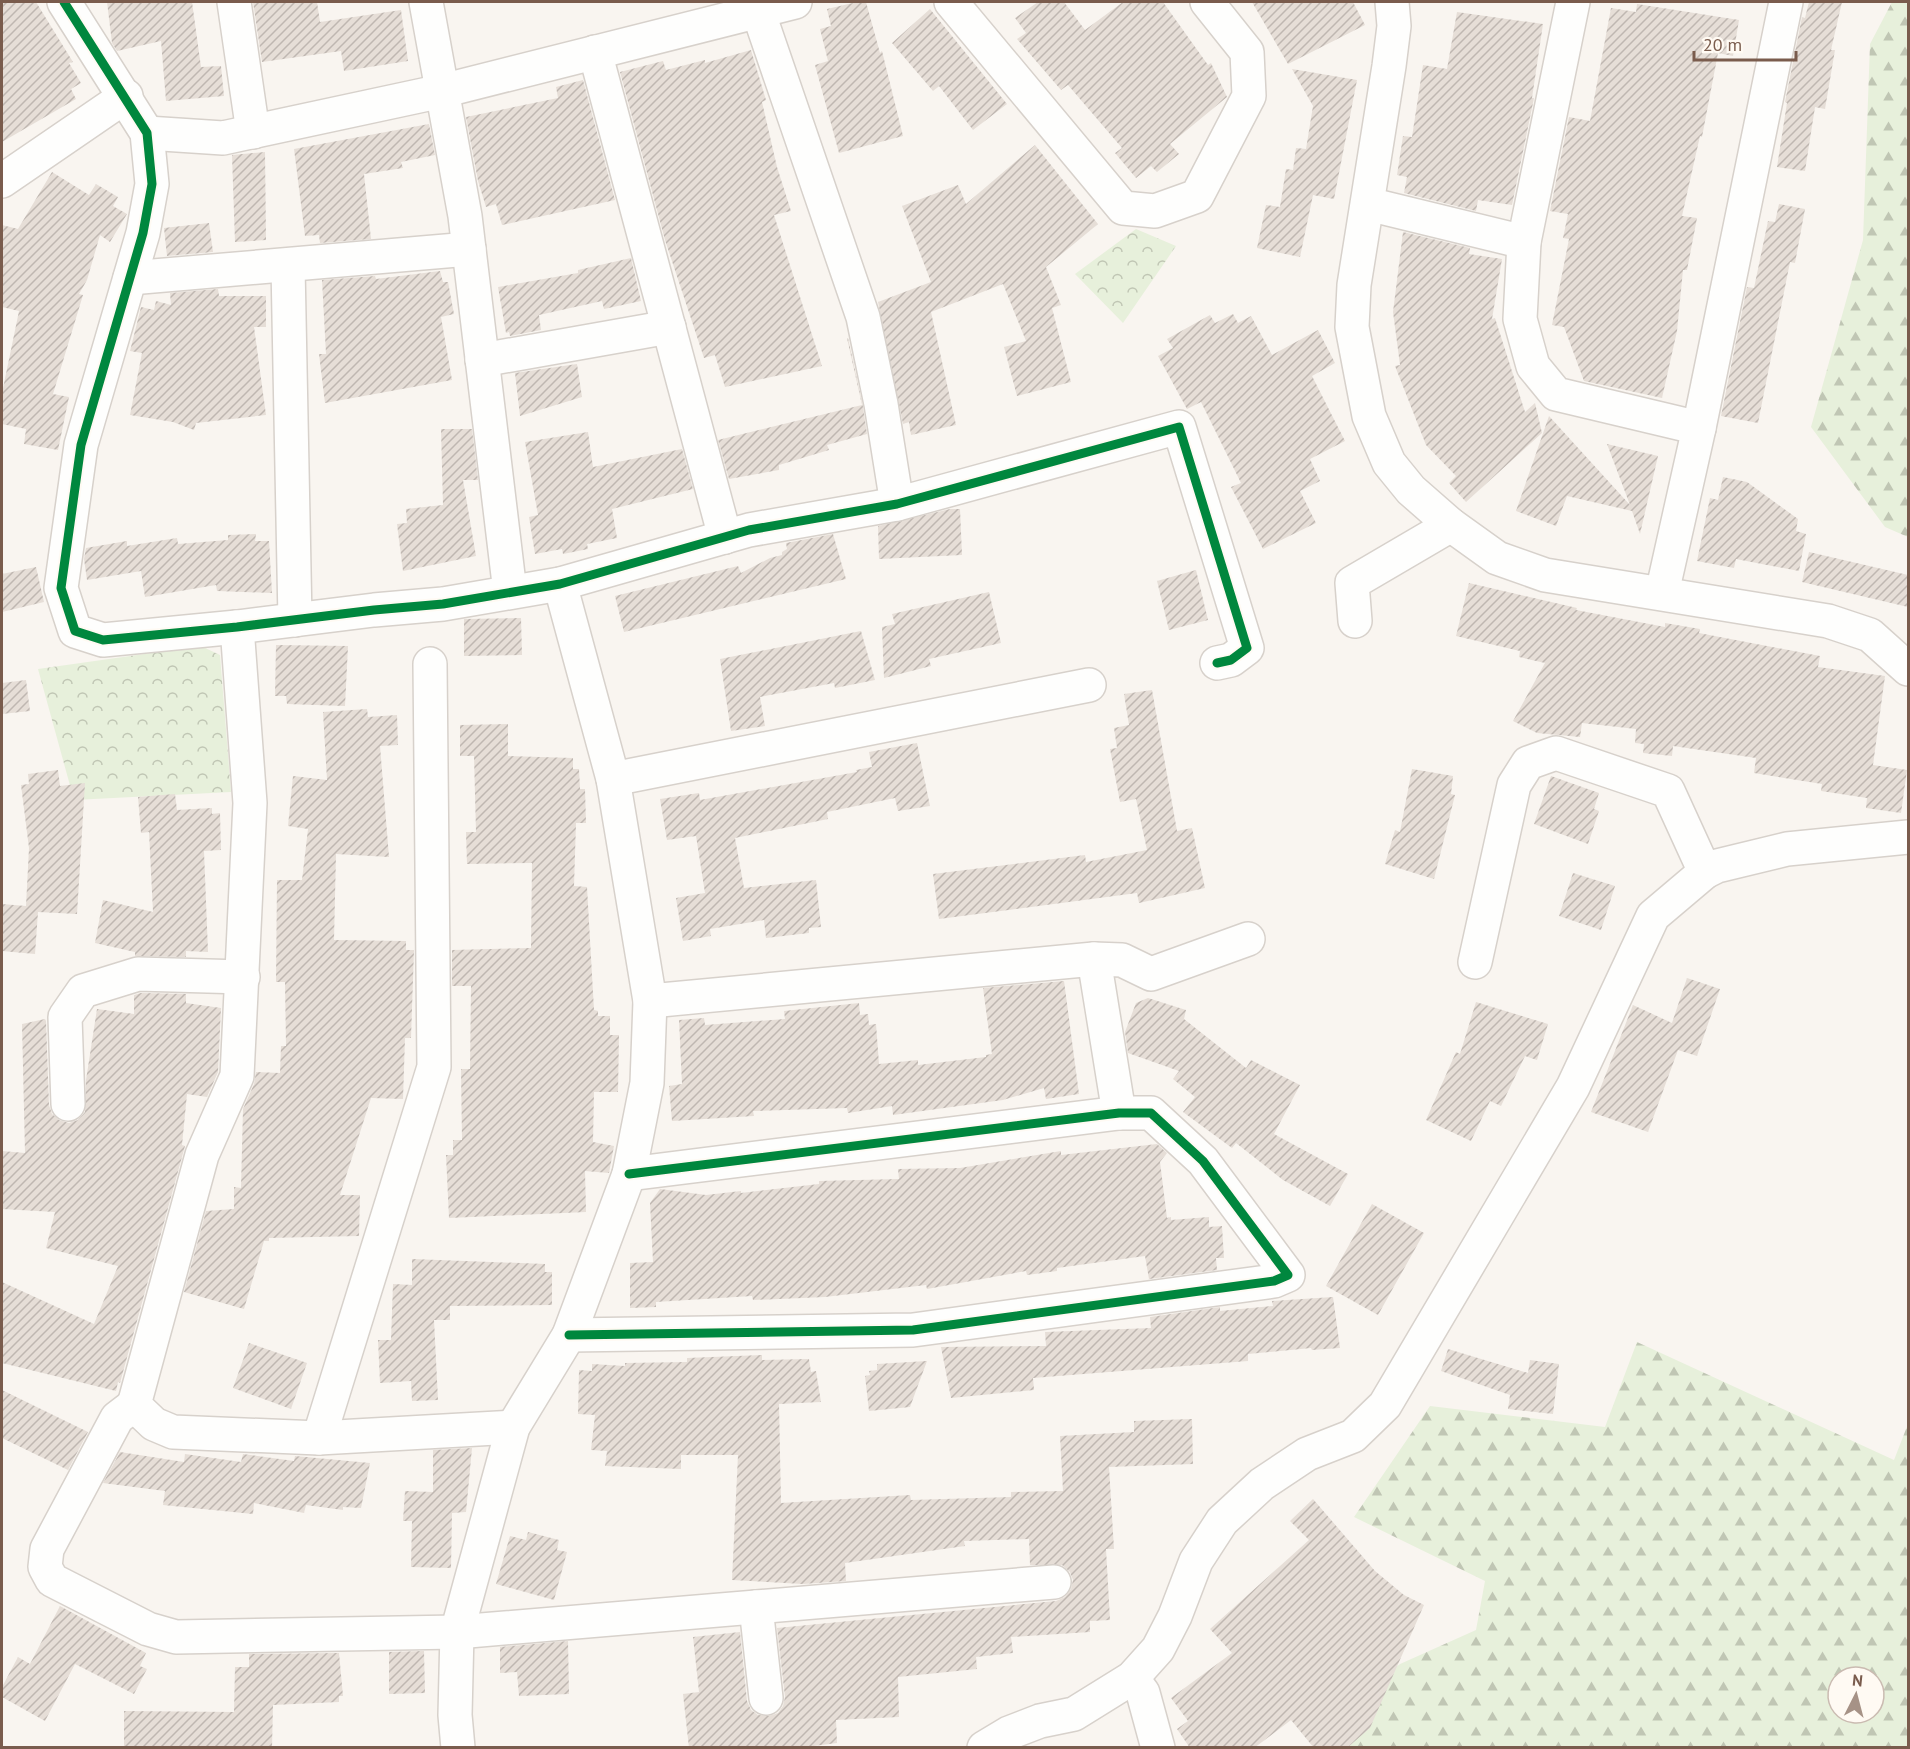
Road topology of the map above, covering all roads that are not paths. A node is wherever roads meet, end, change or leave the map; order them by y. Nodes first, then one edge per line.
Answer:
1 (64, 2) edge
2 (234, 2) edge
3 (426, 2) edge
4 (795, 2) edge
5 (951, 2) edge
6 (1207, 2) edge
7 (1392, 2) edge
8 (1573, 2) edge
9 (1786, 2) edge
10 (758, 11) junction
11 (595, 52) junction
12 (442, 91) junction
13 (126, 96) junction
14 (253, 132) junction
15 (147, 133) junction
16 (2, 181) edge
17 (1368, 204) junction
18 (1524, 242) junction
19 (469, 249) junction
20 (288, 266) junction
21 (130, 278) junction
22 (669, 327) junction
23 (482, 360) junction
24 (1699, 428) junction
25 (897, 504) junction
26 (1451, 525) junction
27 (725, 537) junction
28 (560, 584) junction
29 (510, 592) junction
30 (1662, 593) junction
31 (295, 620) junction
32 (1355, 621) dead end
33 (237, 627) junction
34 (1217, 663) dead end
35 (430, 664) dead end
36 (1908, 669) edge
37 (1089, 685) dead end
38 (613, 779) junction
39 (1908, 837) edge
40 (1705, 872) junction
41 (1248, 939) dead end
42 (1094, 959) junction
43 (1475, 962) dead end
44 (243, 976) junction
45 (650, 1001) junction
46 (68, 1104) dead end
47 (1119, 1113) junction
48 (629, 1174) junction
49 (569, 1335) junction
50 (134, 1405) junction
51 (513, 1427) junction
52 (319, 1438) junction
53 (1054, 1582) dead end
54 (756, 1607) junction
55 (457, 1632) junction
56 (1132, 1678) junction
57 (766, 1698) dead end
58 (458, 1748) edge
59 (984, 1748) edge
60 (1158, 1748) edge

1 - 13 street
2 - 14 street
3 - 12 street
4 - 10 street
5 - 6 street
7 - 17 street
8 - 18 street
9 - 24 street
10 - 11 street
10 - 25 street
11 - 12 street
11 - 22 street
12 - 14 street
12 - 19 street
13 - 15 street
13 - 16 street
14 - 15 street
15 - 21 street
17 - 18 street
17 - 26 street
18 - 24 street
19 - 20 street
19 - 23 street
20 - 21 street
20 - 31 street
21 - 33 street
22 - 23 street
22 - 27 street
23 - 29 street
24 - 30 street
25 - 27 street
25 - 34 street
26 - 30 street
26 - 32 street
27 - 28 street
28 - 29 street
28 - 38 street
29 - 31 street
30 - 36 street
31 - 33 street
33 - 44 street
35 - 52 street
37 - 38 street
38 - 45 street
39 - 40 street
40 - 43 street
40 - 56 street
41 - 42 street
42 - 45 street
42 - 47 street
44 - 46 street
44 - 50 street
45 - 48 street
47 - 48 street
47 - 49 street
48 - 49 street
49 - 51 street
50 - 52 street
50 - 55 street
51 - 52 street
51 - 55 street
53 - 54 street
54 - 55 street
54 - 57 street
55 - 58 street
56 - 59 street
56 - 60 street

